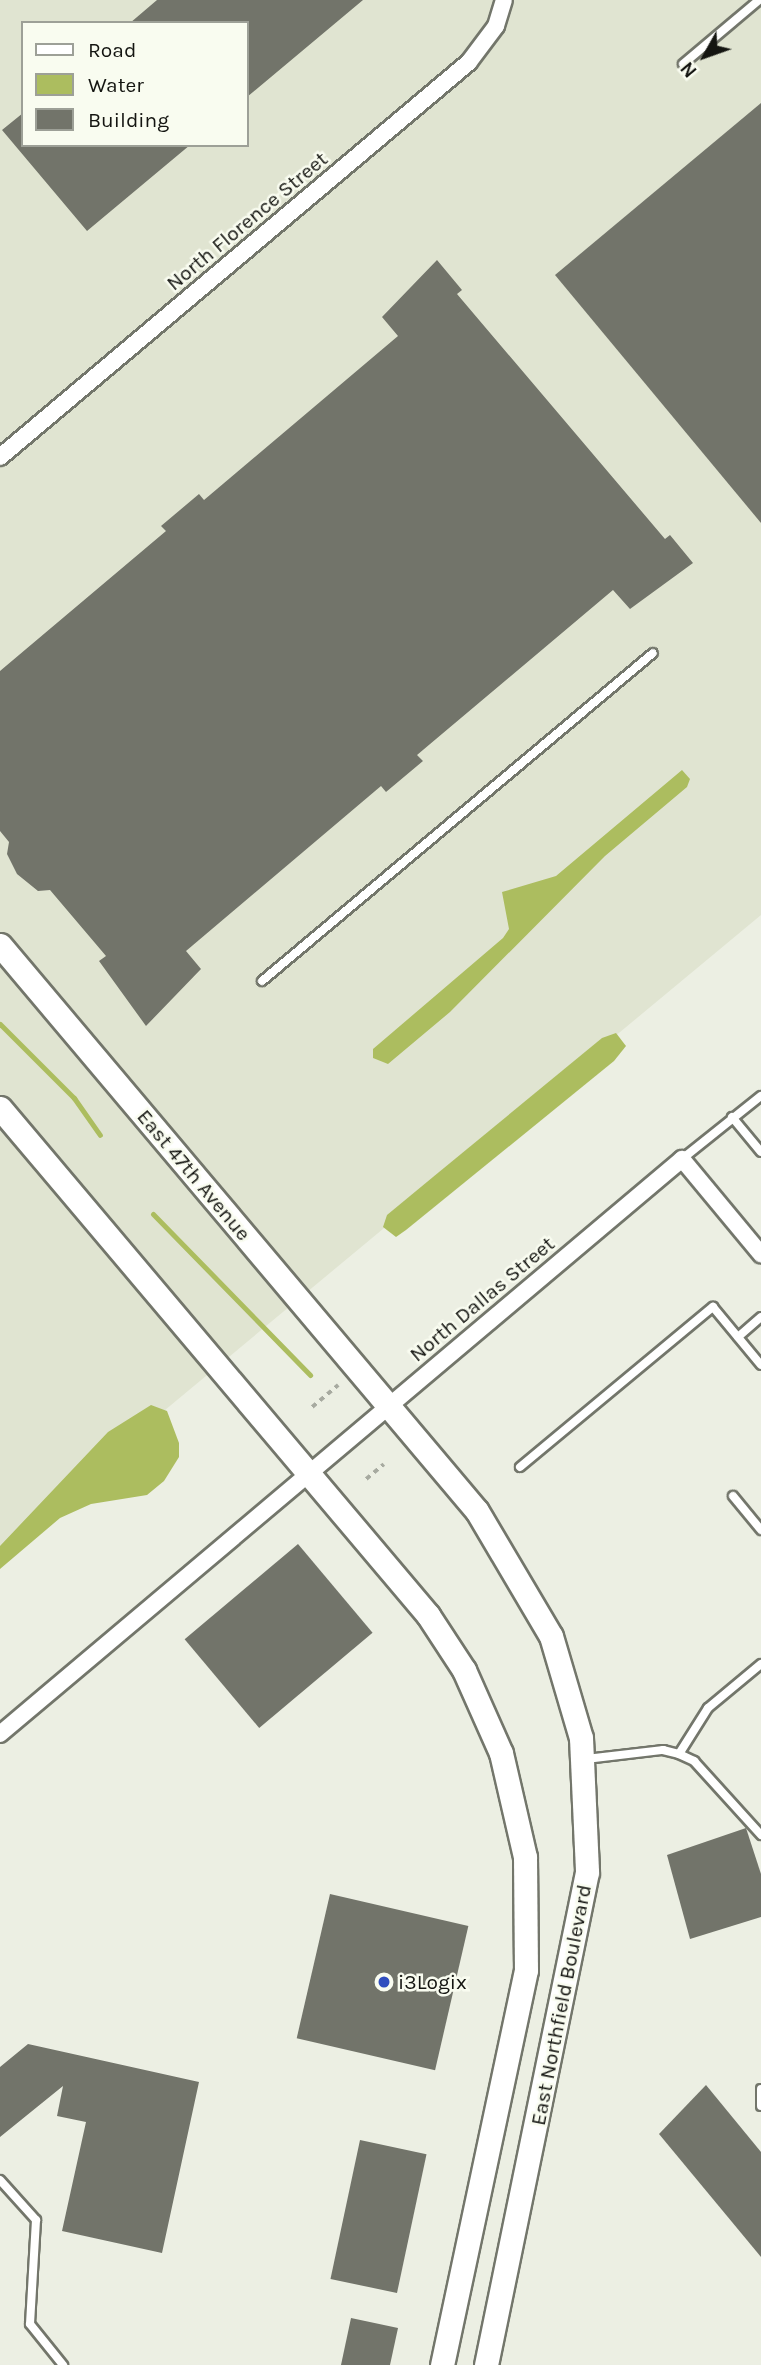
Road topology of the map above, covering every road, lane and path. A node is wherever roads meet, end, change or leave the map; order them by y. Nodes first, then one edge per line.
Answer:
1 (760, 0) edge
2 (504, 2) edge
3 (683, 64) dead end
4 (0, 457) edge
5 (653, 653) dead end
6 (0, 944) edge
7 (262, 981) dead end
8 (761, 1096) edge
9 (0, 1108) edge
10 (732, 1117) junction
11 (761, 1152) edge
12 (682, 1159) junction
13 (761, 1254) edge
14 (761, 1317) edge
15 (738, 1336) junction
16 (761, 1366) edge
17 (338, 1385) dead end
18 (387, 1405) junction
19 (312, 1407) dead end
20 (384, 1464) dead end
21 (520, 1467) dead end
22 (309, 1472) junction
23 (366, 1479) dead end
24 (733, 1496) dead end
25 (761, 1530) edge
26 (761, 1664) edge
27 (0, 1734) edge
28 (679, 1754) junction
29 (583, 1759) junction
30 (761, 1835) edge
31 (761, 2089) edge
32 (761, 2106) edge
33 (0, 2180) edge
34 (63, 2365) edge
35 (442, 2365) edge
36 (486, 2365) edge

1 - 3 lane
2 - 4 street, North Florence Street
5 - 7 lane
6 - 18 main road, East 47th Avenue
8 - 10 lane
9 - 22 main road
10 - 11 lane
10 - 12 lane
12 - 13 street
12 - 18 street, North Dallas Street
14 - 15 lane
15 - 16 lane
15 - 21 lane
17 - 19 path
18 - 22 street, North Dallas Street
18 - 29 main road, East Northfield Boulevard
20 - 23 path
22 - 27 street, North Dallas Street
22 - 35 main road, East Northfield Boulevard
24 - 25 lane
26 - 28 lane
28 - 29 lane
28 - 30 lane
29 - 36 main road, East Northfield Boulevard
31 - 32 lane
33 - 34 lane

